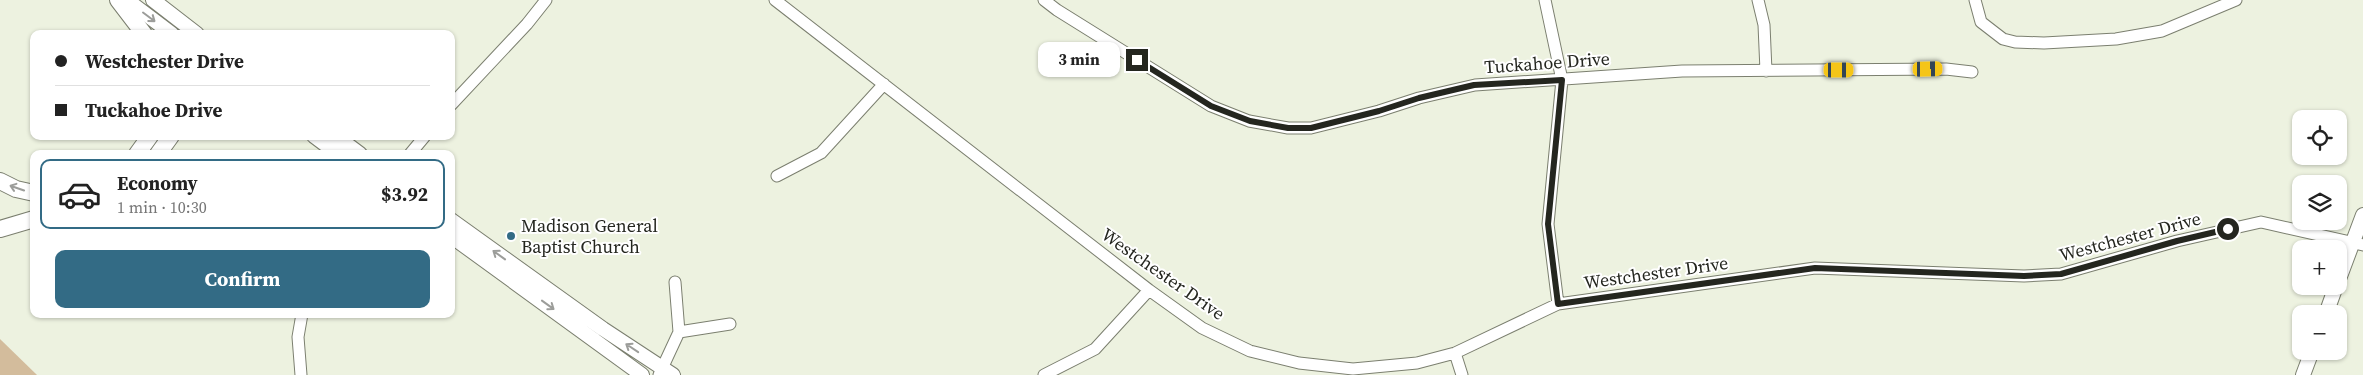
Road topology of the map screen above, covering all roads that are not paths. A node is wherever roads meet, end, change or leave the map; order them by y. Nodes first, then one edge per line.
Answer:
1 (118, 0) edge
2 (127, 0) edge
3 (153, 0) edge
4 (546, 0) edge
5 (775, 0) edge
6 (1044, 0) edge
7 (1545, 0) edge
8 (1758, 0) edge
9 (1975, 0) edge
10 (2236, 0) edge
11 (141, 30) edge
12 (167, 30) edge
13 (193, 30) edge
14 (1766, 70) junction
15 (1972, 72) dead end
16 (1562, 80) junction
17 (884, 84) junction
18 (455, 101) edge
19 (319, 140) edge
20 (341, 140) edge
21 (422, 140) edge
22 (333, 150) edge
23 (355, 150) edge
24 (413, 150) edge
25 (777, 176) dead end
26 (0, 181) edge
27 (30, 192) edge
28 (2363, 215) edge
29 (30, 220) edge
30 (455, 223) edge
31 (0, 229) edge
32 (455, 239) edge
33 (2358, 243) edge
34 (2347, 264) edge
35 (676, 282) dead end
36 (1149, 290) junction
37 (1558, 304) junction
38 (301, 318) edge
39 (730, 324) dead end
40 (679, 332) junction
41 (1455, 353) junction
42 (2309, 360) edge
43 (665, 373) edge
44 (300, 375) edge
45 (642, 375) edge
46 (1044, 375) edge
47 (1462, 375) edge
48 (2303, 375) edge

1 - 11 highway
2 -> 12 main road
3 - 13 main road
4 - 18 street
5 - 17 street, Westchester Drive
6 - 16 street, Tuckahoe Drive
7 - 16 street
8 - 14 street
9 - 10 street
14 - 15 street, Tuckahoe Drive
14 - 16 street, Tuckahoe Drive
16 - 37 street
17 - 25 street
17 - 36 street, Westchester Drive
19 - 22 main road
20 - 23 main road
21 - 24 street
27 -> 26 highway
28 - 33 main road
29 - 31 highway
43 -> 30 main road
32 -> 45 main road
33 - 34 main road
33 - 37 street, Westchester Drive
35 - 40 street
36 - 41 street, Westchester Drive
36 - 46 street
37 - 41 street, Westchester Drive
38 - 44 street
39 - 40 street
40 - 43 street
41 - 47 street
42 - 48 main road

